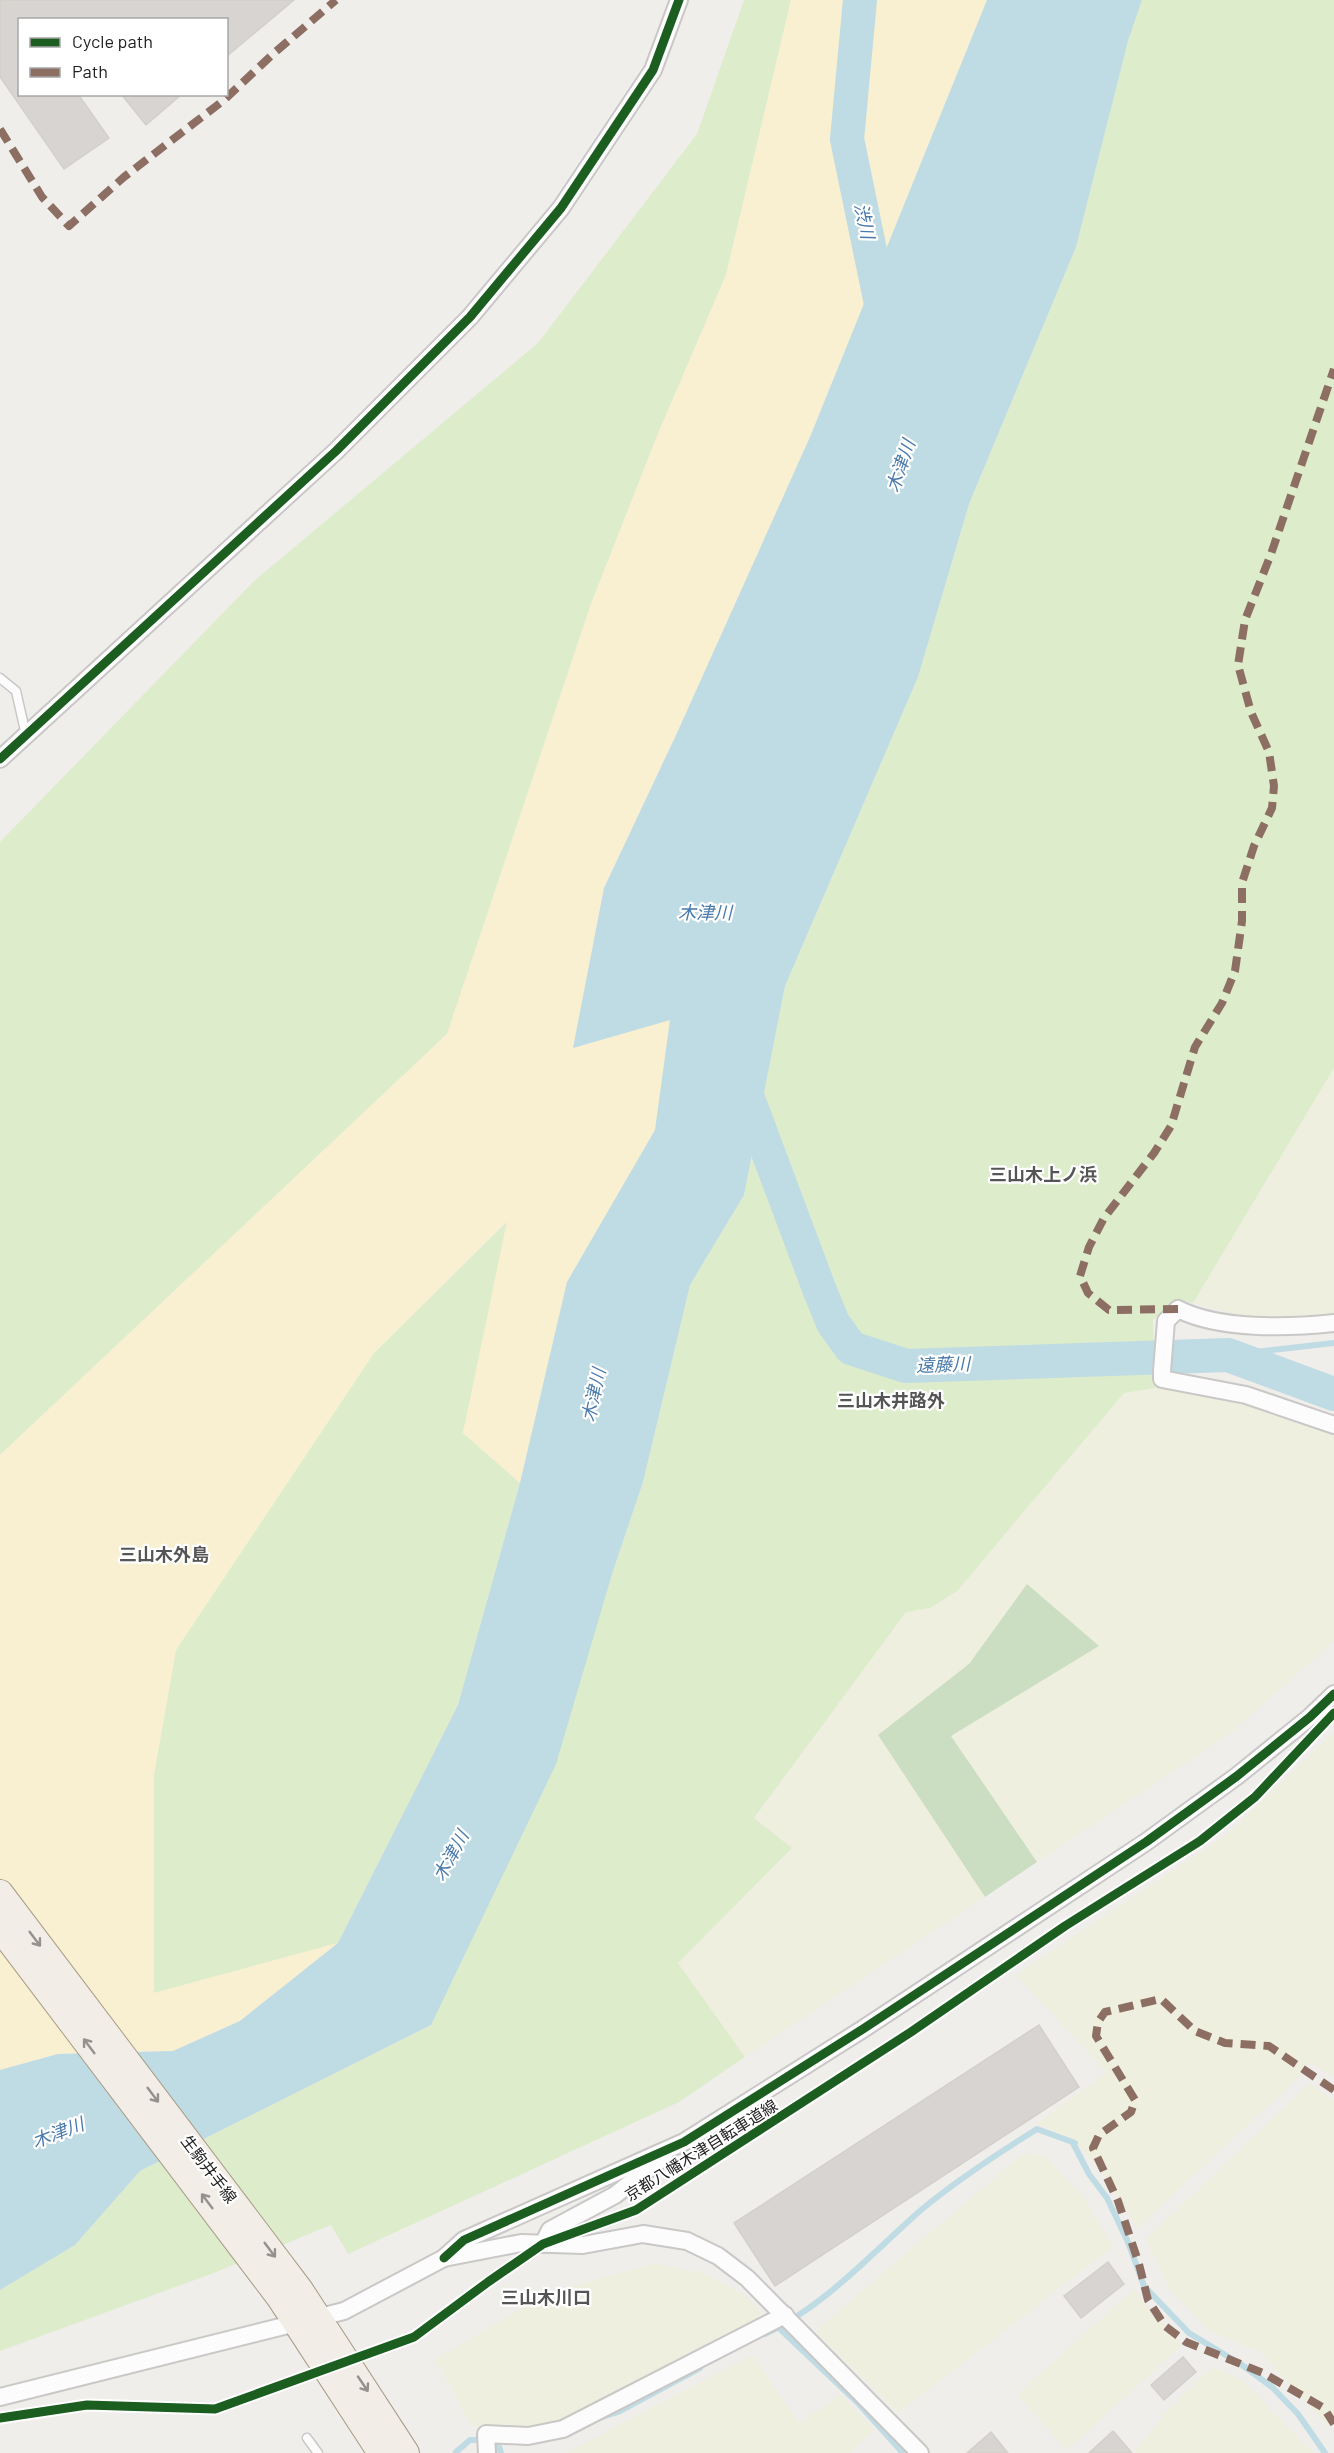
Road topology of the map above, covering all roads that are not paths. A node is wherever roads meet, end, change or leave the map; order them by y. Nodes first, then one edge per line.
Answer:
1 (679, 0) edge
2 (0, 678) edge
3 (26, 735) junction
4 (0, 759) edge
5 (1334, 1323) edge
6 (1334, 1425) edge
7 (1334, 1694) edge
8 (0, 1893) edge
9 (0, 1928) edge
10 (684, 2142) junction
11 (543, 2244) junction
12 (444, 2258) junction
13 (290, 2294) junction
14 (784, 2315) junction
15 (308, 2321) junction
16 (0, 2397) edge
17 (307, 2438) dead end
18 (318, 2453) edge
19 (381, 2453) edge
20 (406, 2453) edge
21 (487, 2453) edge
22 (920, 2453) edge

1 - 3 street
2 - 3 lane
3 - 4 street
5 - 6 street
7 - 10 street
8 -> 13 main road, 生駒井手線
13 -> 9 main road, 生駒井手線
10 - 11 street
10 - 12 street
11 - 12 street
11 - 14 street
12 - 15 street
13 - 15 main road, 生駒井手線
14 - 21 street
14 - 22 street
15 - 16 street
15 - 19 main road, 生駒井手線
15 -> 20 main road, 生駒井手線
17 - 18 lane

